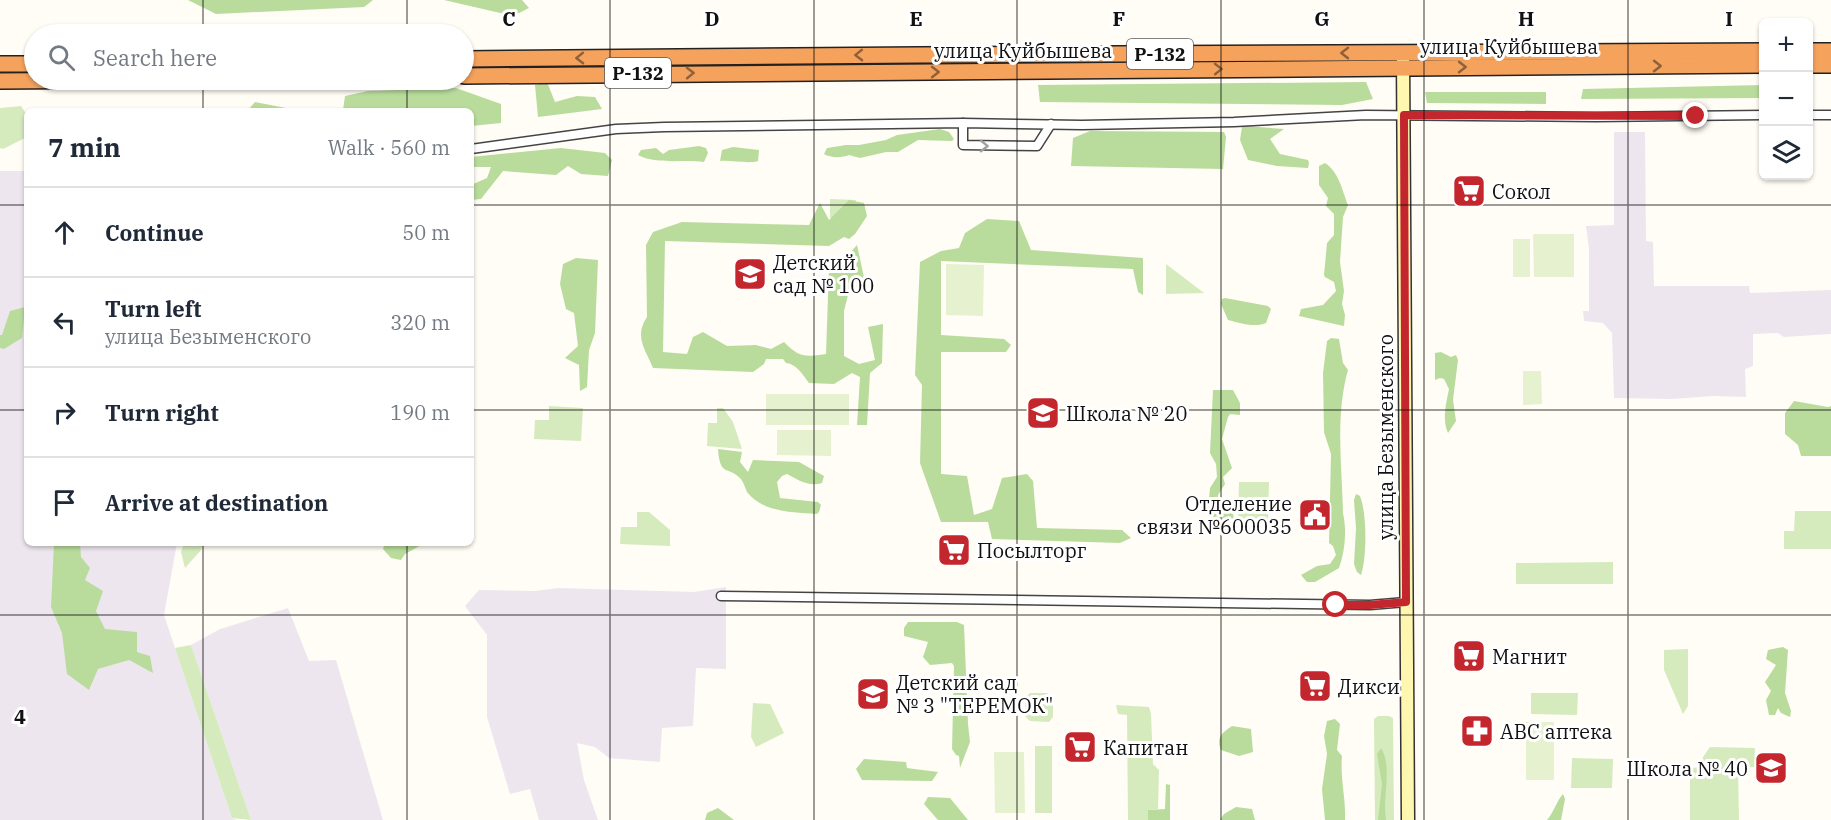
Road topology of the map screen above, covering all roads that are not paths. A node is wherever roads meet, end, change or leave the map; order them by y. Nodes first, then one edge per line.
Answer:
1 (1759, 51) edge
2 (1813, 51) edge
3 (1831, 51) edge
4 (474, 59) edge
5 (1403, 60) junction
6 (0, 64) edge
7 (24, 64) edge
8 (1759, 65) edge
9 (1813, 65) edge
10 (1831, 65) edge
11 (474, 76) edge
12 (0, 81) edge
13 (24, 81) edge
14 (1404, 115) junction
15 (1759, 115) edge
16 (1813, 115) edge
17 (1831, 115) edge
18 (963, 123) junction
19 (1051, 124) junction
20 (474, 149) edge
21 (721, 596) dead end
22 (1406, 602) junction
23 (1408, 820) edge

1 - 5 highway, улица Куйбышева / Р-132
2 - 3 highway
5 -> 4 highway, улица Куйбышева / Р-132
5 -> 8 highway, улица Куйбышева / Р-132
11 -> 5 highway, улица Куйбышева / Р-132
5 - 14 main road, улица Безыменского
6 - 7 highway
9 - 10 highway
12 - 13 highway
14 - 15 street
14 - 19 street
14 - 22 main road, улица Безыменского
16 - 17 street
18 - 19 street
18 -> 19 street
18 - 20 street
21 - 22 street
22 - 23 main road, улица Безыменского

